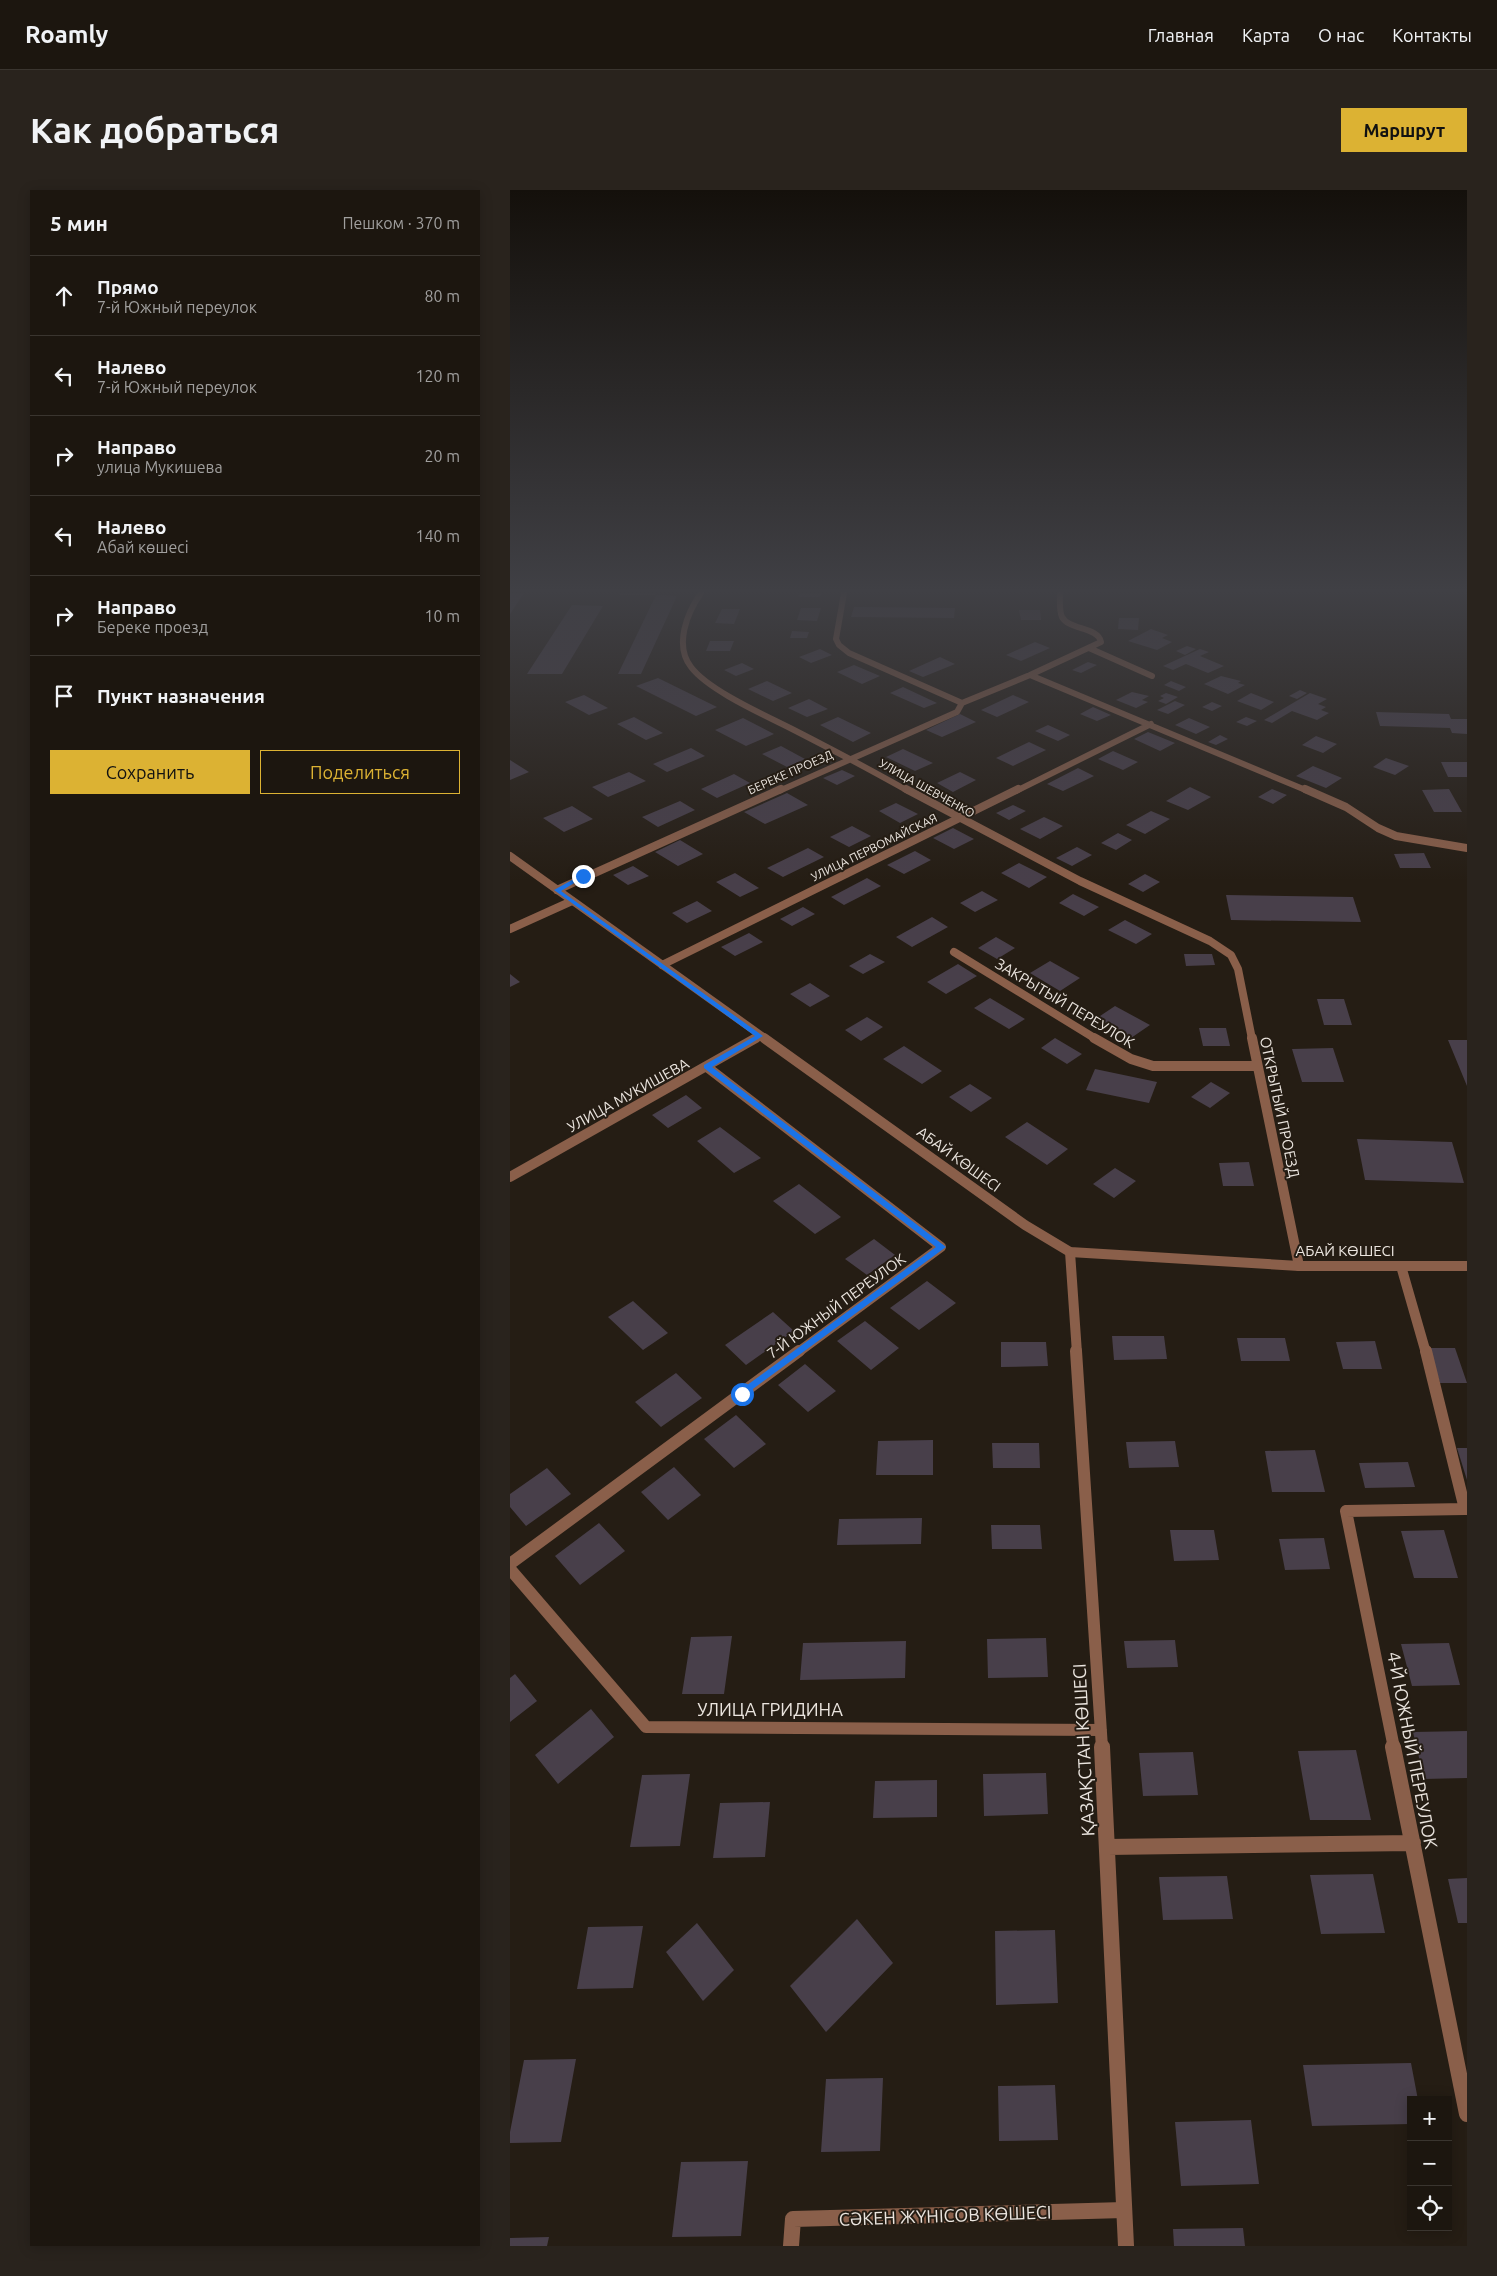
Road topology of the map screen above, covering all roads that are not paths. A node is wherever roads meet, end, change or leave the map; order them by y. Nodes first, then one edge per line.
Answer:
1 (719, 689) edge
2 (932, 689) edge
3 (995, 689) edge
4 (1064, 689) edge
5 (962, 702) junction
6 (1151, 724) junction
7 (849, 758) junction
8 (958, 818) junction
9 (1467, 848) edge
10 (510, 856) edge
11 (557, 890) junction
12 (572, 901) junction
13 (510, 929) edge
14 (954, 952) dead end
15 (1231, 955) joint
16 (662, 965) junction
17 (760, 1036) junction
18 (1256, 1066) junction
19 (706, 1067) junction
20 (510, 1177) edge
21 (1070, 1252) junction
22 (1299, 1266) junction
23 (1401, 1266) junction
24 (1467, 1266) edge
25 (1466, 1509) edge
26 (510, 1564) edge
27 (510, 1569) edge
28 (1101, 1730) junction
29 (1413, 1844) junction
30 (1106, 1847) junction
31 (1467, 2114) edge
32 (1124, 2210) junction
33 (791, 2246) edge
34 (1126, 2246) edge

1 - 7 street, УЛИЦА ШЕВЧЕНКО
2 - 5 street
3 - 5 street, БЕРЕКЕ ПРОЕЗД
4 - 6 street
5 - 7 street, БЕРЕКЕ ПРОЕЗД
6 - 8 street, УЛИЦА ПЕРВОМАЙСКАЯ
6 - 9 street
7 - 8 street, УЛИЦА ШЕВЧЕНКО
7 - 11 street, БЕРЕКЕ ПРОЕЗД
8 - 15 street, УЛИЦА ШЕВЧЕНКО
8 - 16 street, УЛИЦА ПЕРВОМАЙСКАЯ
10 - 11 street, АБАЙ КӨШЕСІ
11 - 12 street, АБАЙ КӨШЕСІ
12 - 13 street
12 - 16 street, АБАЙ КӨШЕСІ
14 - 18 street, ЗАКРЫТЫЙ ПЕРЕУЛОК
15 - 18 street, ОТКРЫТЫЙ ПРОЕЗД
16 - 17 street, АБАЙ КӨШЕСІ
17 - 19 street, УЛИЦА МУКИШЕВА
17 - 21 street, АБАЙ КӨШЕСІ
18 - 22 street, ОТКРЫТЫЙ ПРОЕЗД
19 - 20 street, УЛИЦА МУКИШЕВА
19 - 26 street, 7-Й ЮЖНЫЙ ПЕРЕУЛОК
21 - 22 street, АБАЙ КӨШЕСІ
21 - 28 street, ҚАЗАҚСТАН КӨШЕСІ
22 - 23 street, АБАЙ КӨШЕСІ
23 - 24 street, АБАЙ КӨШЕСІ
23 - 25 street, 4-Й ЮЖНЫЙ ПЕРЕУЛОК
25 - 29 street, 4-Й ЮЖНЫЙ ПЕРЕУЛОК
27 - 28 street, УЛИЦА ГРИДИНА
28 - 30 street, ҚАЗАҚСТАН КӨШЕСІ
29 - 30 street
29 - 31 street, 4-Й ЮЖНЫЙ ПЕРЕУЛОК
30 - 32 street, ҚАЗАҚСТАН КӨШЕСІ
32 - 33 street, СӘКЕН ЖҮНІСОВ КӨШЕСІ
32 - 34 street, ҚАЗАҚСТАН КӨШЕСІ

